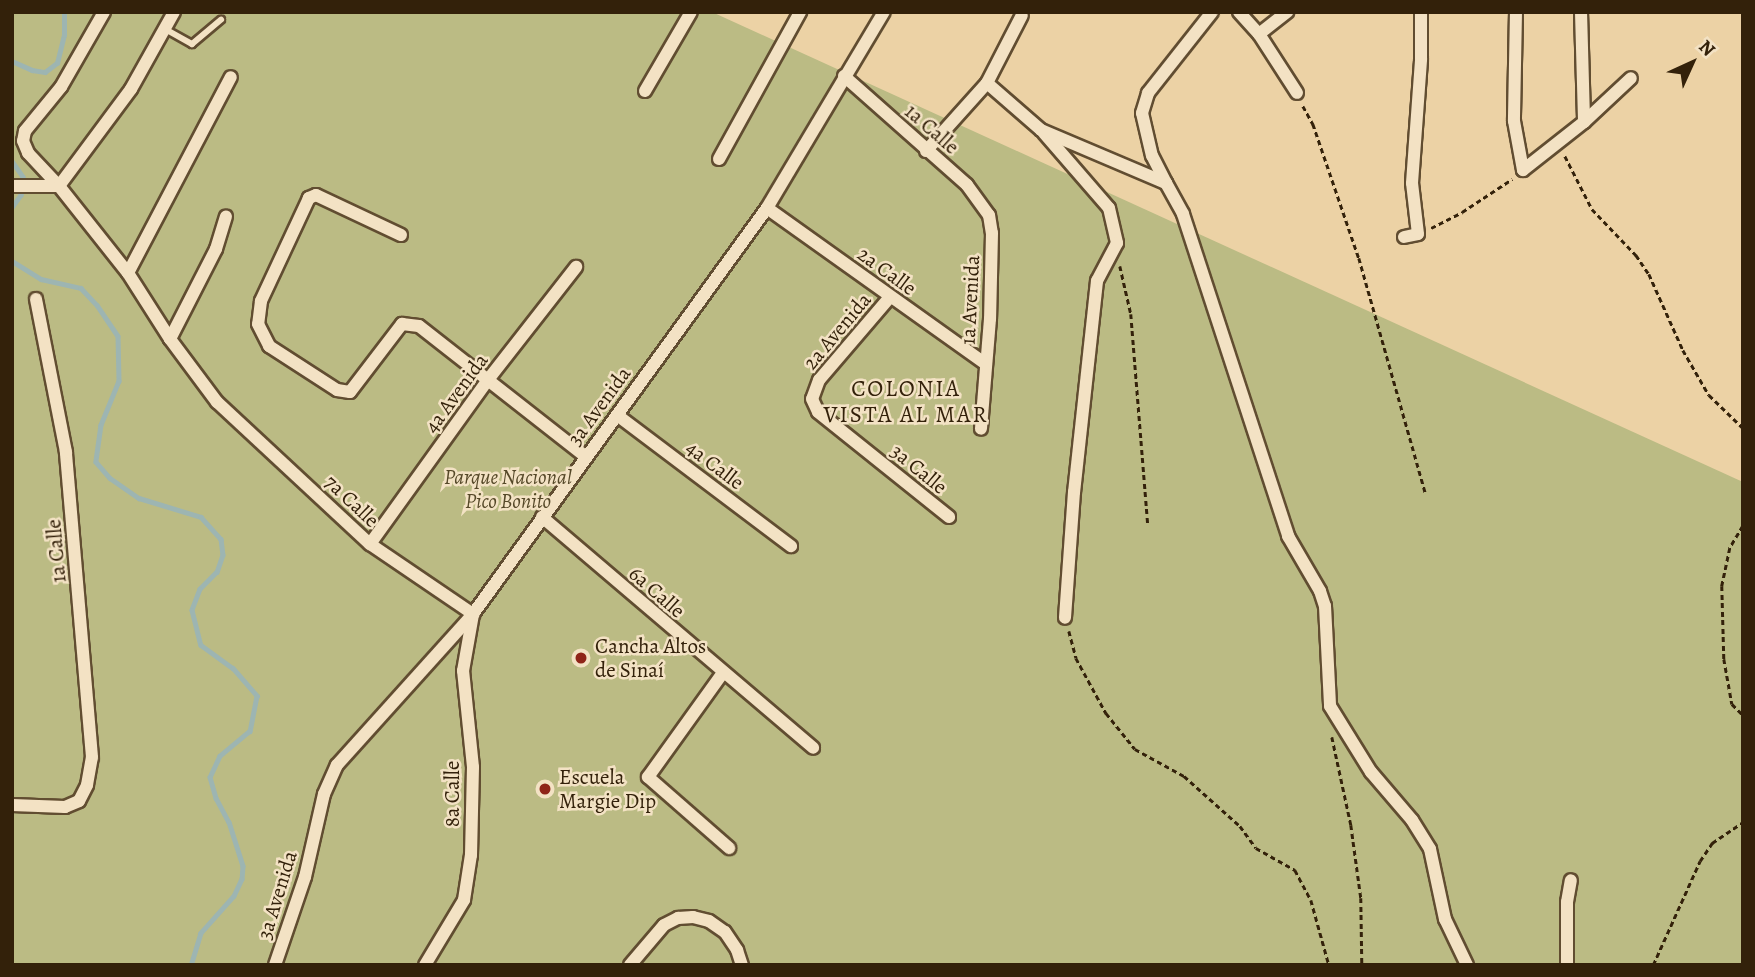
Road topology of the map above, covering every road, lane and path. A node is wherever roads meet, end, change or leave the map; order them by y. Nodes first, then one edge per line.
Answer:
1 (104, 12) edge
2 (174, 12) edge
3 (691, 12) edge
4 (800, 12) edge
5 (884, 12) edge
6 (1212, 12) edge
7 (1240, 12) edge
8 (1287, 12) edge
9 (1421, 12) edge
10 (1516, 12) edge
11 (1581, 12) edge
12 (1022, 15) dead end
13 (221, 20) dead end
14 (165, 29) junction
15 (1259, 34) junction
16 (844, 76) junction
17 (231, 77) dead end
18 (1631, 78) dead end
19 (987, 83) junction
20 (645, 91) dead end
21 (1297, 93) joint
22 (1584, 122) junction
23 (1041, 130) junction
24 (1558, 142) junction
25 (926, 151) junction
26 (719, 159) dead end
27 (1523, 170) junction
28 (1166, 183) junction
29 (12, 186) edge
30 (59, 186) junction
31 (767, 208) junction
32 (989, 215) joint
33 (226, 218) dead end
34 (1418, 234) junction
35 (401, 235) dead end
36 (1404, 237) dead end
37 (1116, 249) junction
38 (576, 267) dead end
39 (128, 273) junction
40 (890, 297) junction
41 (36, 299) dead end
42 (170, 339) junction
43 (986, 364) junction
44 (486, 381) junction
45 (813, 390) joint
46 (617, 415) junction
47 (1743, 428) edge
48 (981, 429) dead end
49 (586, 457) junction
50 (1426, 494) dead end
51 (542, 517) junction
52 (949, 517) dead end
53 (1148, 524) dead end
54 (1743, 526) edge
55 (370, 544) junction
56 (790, 546) dead end
57 (472, 614) junction
58 (1065, 618) joint
59 (722, 674) junction
60 (1330, 706) junction
61 (1743, 715) edge
62 (813, 748) dead end
63 (12, 805) edge
64 (1743, 822) edge
65 (729, 848) dead end
66 (1571, 880) dead end
67 (275, 965) edge
68 (425, 965) edge
69 (631, 965) edge
70 (742, 965) edge
71 (1329, 965) edge
72 (1362, 965) edge
73 (1467, 965) edge
74 (1567, 965) edge
75 (1653, 965) edge

1 - 30 street, 7a Calle
2 - 14 street
3 - 20 street
4 - 26 street
5 - 16 street, 3a Avenida
6 - 28 street
7 - 15 street
8 - 15 street
9 - 34 street
10 - 27 street
11 - 22 street
12 - 19 street
13 - 14 lane
14 - 30 street
15 - 21 street
16 - 25 street, 1a Calle
16 - 31 street, 3a Avenida
17 - 39 street
18 - 22 street
19 - 23 street
19 - 25 street
21 - 50 path
22 - 24 street
23 - 28 street
23 - 37 street
24 - 27 street
24 - 47 path
25 - 32 street, 1a Calle
27 - 34 path
28 - 60 street
29 - 30 street
30 - 39 street, 7a Calle
31 - 40 street, 2a Calle
31 - 46 street, 3a Avenida
32 - 43 street, 1a Avenida
33 - 42 street
34 - 36 street
35 - 44 street
37 - 53 path
37 - 58 street
38 - 44 street, 4a Avenida
39 - 42 street, 7a Calle
40 - 43 street, 2a Calle
40 - 45 street, 2a Avenida
41 - 63 street, 1a Calle
42 - 55 street, 7a Calle
43 - 48 street, 1a Avenida
44 - 49 street
44 - 55 street, 4a Avenida
45 - 52 street, 3a Calle
46 - 49 street, 3a Avenida
46 - 56 street, 4a Calle
49 - 51 street, 3a Avenida
51 - 57 street, 3a Avenida
51 - 59 street, 6a Calle
54 - 61 path
55 - 57 street, 7a Calle
57 - 67 street, 3a Avenida
57 - 68 street, 8a Calle
58 - 71 path
59 - 62 street, 6a Calle
59 - 65 street
60 - 72 path
60 - 73 street
64 - 75 path
66 - 74 street
69 - 70 street

